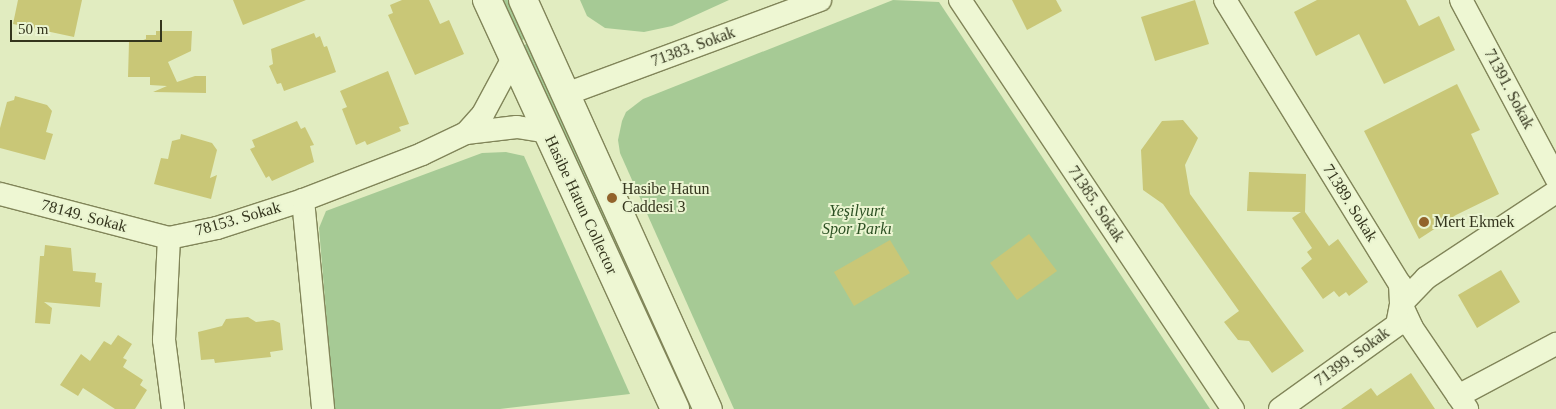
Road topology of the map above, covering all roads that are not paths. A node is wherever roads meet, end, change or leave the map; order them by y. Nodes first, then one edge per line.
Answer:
1 (487, 0) edge
2 (523, 0) edge
3 (820, 0) edge
4 (960, 0) edge
5 (1225, 0) edge
6 (1461, 0) edge
7 (513, 58) junction
8 (566, 94) junction
9 (548, 132) junction
10 (466, 133) junction
11 (1556, 178) edge
12 (1556, 192) edge
13 (0, 194) edge
14 (303, 200) junction
15 (169, 238) junction
16 (1401, 304) junction
17 (1556, 344) edge
18 (1462, 403) edge
19 (173, 409) edge
20 (323, 409) edge
21 (675, 409) edge
22 (708, 409) edge
23 (1233, 409) edge
24 (1280, 409) edge

1 - 7 main road, Hasibe Hatun Collector
2 - 8 main road, Hasibe Hatun Collector
3 - 8 street, 71383. Sokak
4 - 23 street, 71385. Sokak
5 - 16 street, 71389. Sokak
6 - 11 street, 71391. Sokak
7 - 9 main road, Hasibe Hatun Collector
7 - 10 street, 78153. Sokak
8 - 22 main road, Hasibe Hatun Collector
9 - 10 street, 78153. Sokak
9 - 21 main road, Hasibe Hatun Collector
10 - 14 street, 78153. Sokak
12 - 16 street, 71399. Sokak
13 - 15 street, 78149. Sokak
14 - 15 street, 78153. Sokak
14 - 20 street
15 - 19 street
16 - 18 street, 71389. Sokak
16 - 24 street, 71399. Sokak
17 - 18 street

